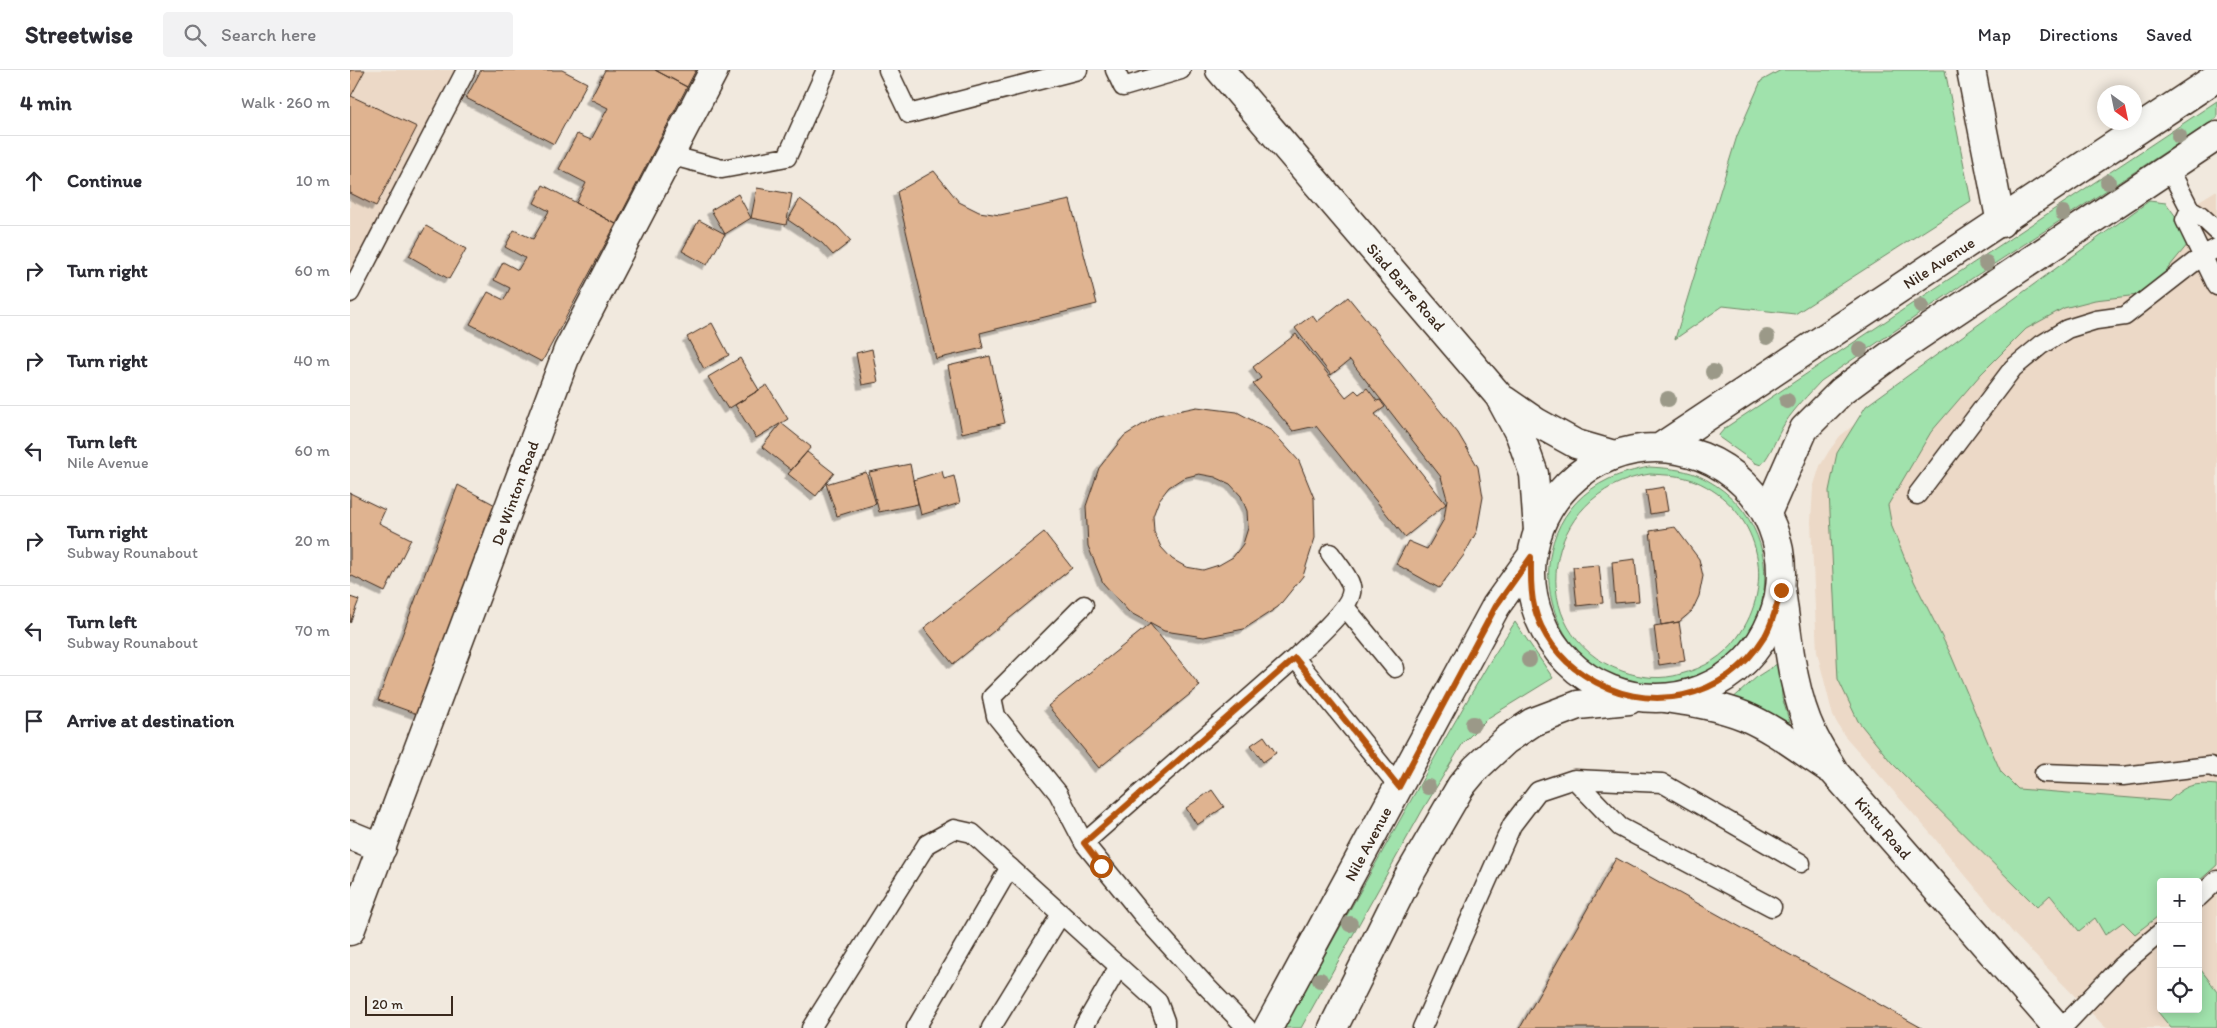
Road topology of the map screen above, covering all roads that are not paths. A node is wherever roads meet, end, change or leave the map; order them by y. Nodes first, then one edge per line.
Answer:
1 (466, 70) edge
2 (714, 70) edge
3 (826, 70) edge
4 (888, 70) edge
5 (1078, 70) edge
6 (1115, 70) edge
7 (1181, 70) edge
8 (1220, 70) edge
9 (1971, 70) edge
10 (2217, 78) edge
11 (2217, 136) edge
12 (669, 155) junction
13 (2169, 168) junction
14 (2190, 209) junction
15 (2001, 223) junction
16 (2217, 231) edge
17 (2210, 252) edge
18 (2217, 286) edge
19 (350, 292) edge
20 (1499, 396) junction
21 (1661, 447) junction
22 (1614, 455) junction
23 (1917, 495) dead end
24 (1767, 513) junction
25 (1538, 531) junction
26 (1330, 553) dead end
27 (1531, 557) junction
28 (1781, 590) junction
29 (1084, 605) dead end
30 (1345, 607) junction
31 (1295, 658) junction
32 (1395, 668) dead end
33 (1654, 698) junction
34 (2217, 769) edge
35 (1835, 773) junction
36 (2044, 773) dead end
37 (1574, 779) junction
38 (1399, 787) junction
39 (350, 835) edge
40 (1084, 843) junction
41 (382, 848) junction
42 (1801, 863) dead end
43 (1010, 867) junction
44 (2217, 880) edge
45 (2202, 894) edge
46 (1772, 907) dead end
47 (1062, 914) junction
48 (350, 932) edge
49 (2157, 935) edge
50 (1119, 966) junction
51 (811, 1028) edge
52 (916, 1028) edge
53 (991, 1028) edge
54 (1083, 1028) edge
55 (1165, 1028) edge
56 (1247, 1028) edge
57 (1268, 1028) edge
58 (1332, 1028) edge
59 (1422, 1028) edge
60 (2058, 1028) edge
61 (2062, 1028) edge

1 - 19 lane
2 - 12 main road, De Winton Road
3 - 12 lane
4 - 5 lane
6 - 7 lane
8 - 20 main road, Siad Barre Road
9 - 15 main road
10 - 15 main road, Nile Avenue
11 - 13 main road
12 - 41 main road, De Winton Road
13 - 14 lane
13 - 24 main road
14 - 16 lane
14 - 17 lane
15 - 21 main road, Nile Avenue
17 - 18 lane
17 - 23 lane
20 - 22 main road
20 - 25 main road, Siad Barre Road
21 - 22 main road
21 - 24 main road
22 - 25 main road
24 - 28 main road
25 - 27 main road
26 - 30 lane
27 - 33 main road
27 - 38 main road, Nile Avenue
28 - 33 main road
28 - 35 main road, Kintu Road
29 - 40 lane
30 - 31 lane
30 - 32 lane
31 - 38 lane
31 - 40 lane
33 - 35 main road
33 - 58 main road
34 - 36 lane
35 - 60 main road, Kintu Road
37 - 42 lane
37 - 46 lane
37 - 59 lane
38 - 57 main road, Nile Avenue
39 - 41 main road
40 - 56 lane
41 - 48 main road, De Winton Road
43 - 47 lane
43 - 51 lane
43 - 52 lane
44 - 45 lane
47 - 50 lane
47 - 53 lane
49 - 61 lane
50 - 54 lane
50 - 55 lane

